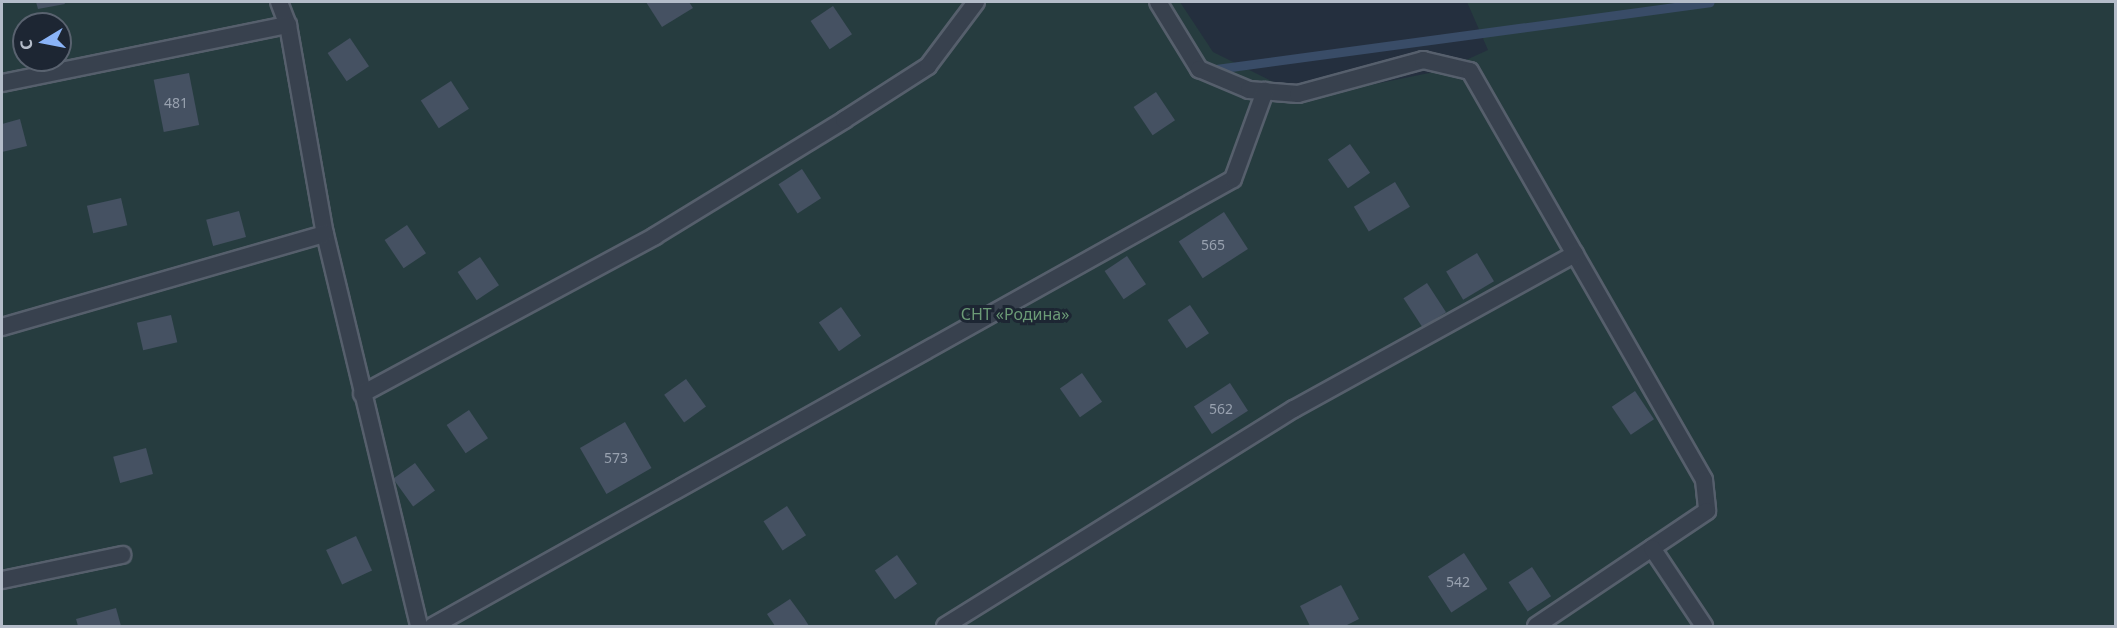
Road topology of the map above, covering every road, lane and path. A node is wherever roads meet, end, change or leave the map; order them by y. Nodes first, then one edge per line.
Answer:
1 (279, 2) edge
2 (976, 2) edge
3 (1158, 2) edge
4 (288, 25) junction
5 (2, 83) edge
6 (1265, 91) junction
7 (325, 234) junction
8 (1575, 254) junction
9 (2, 327) edge
10 (362, 394) junction
11 (1652, 548) junction
12 (122, 555) dead end
13 (2, 580) edge
14 (419, 627) edge
15 (433, 627) edge
16 (945, 627) edge
17 (1536, 627) edge
18 (1704, 627) edge

1 - 4 lane
2 - 10 lane
3 - 6 lane
4 - 5 lane
4 - 7 lane
6 - 8 lane
6 - 15 lane
7 - 9 lane
7 - 10 lane
8 - 11 lane
8 - 16 lane
10 - 14 lane
11 - 17 lane
11 - 18 lane
12 - 13 lane

